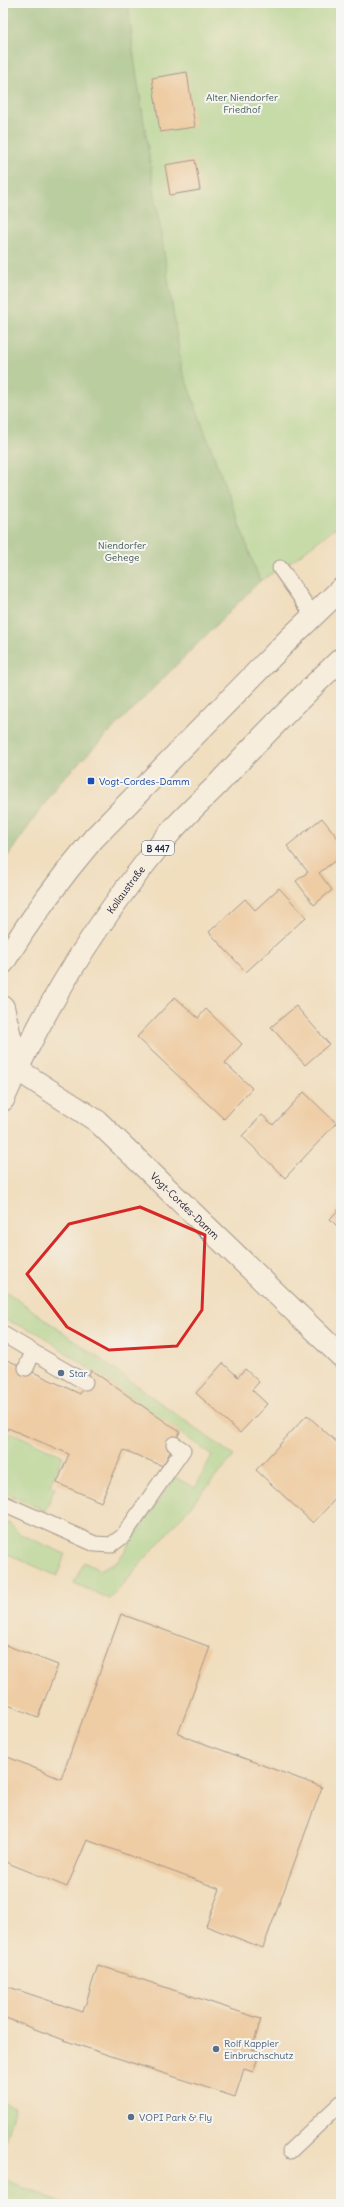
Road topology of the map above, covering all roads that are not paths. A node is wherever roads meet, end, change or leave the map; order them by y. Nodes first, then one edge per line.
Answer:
1 (280, 568) dead end
2 (341, 589) edge
3 (313, 615) junction
4 (341, 658) edge
5 (3, 963) edge
6 (3, 1007) edge
7 (18, 1070) junction
8 (3, 1100) edge
9 (3, 1334) edge
10 (339, 1349) edge
11 (33, 1352) junction
12 (26, 1368) dead end
13 (85, 1382) dead end
14 (174, 1444) dead end
15 (3, 1504) edge
16 (341, 2103) edge
17 (290, 2151) dead end

1 - 3 lane
2 - 3 main road
3 - 5 main road
4 - 7 main road, Kollaustraße / B 447
6 - 7 main road
7 - 8 main road, Kollaustraße / B 447
7 - 10 main road, Vogt-Cordes-Damm
9 - 11 lane
11 - 12 lane
11 - 13 lane
14 - 15 lane
16 - 17 lane

